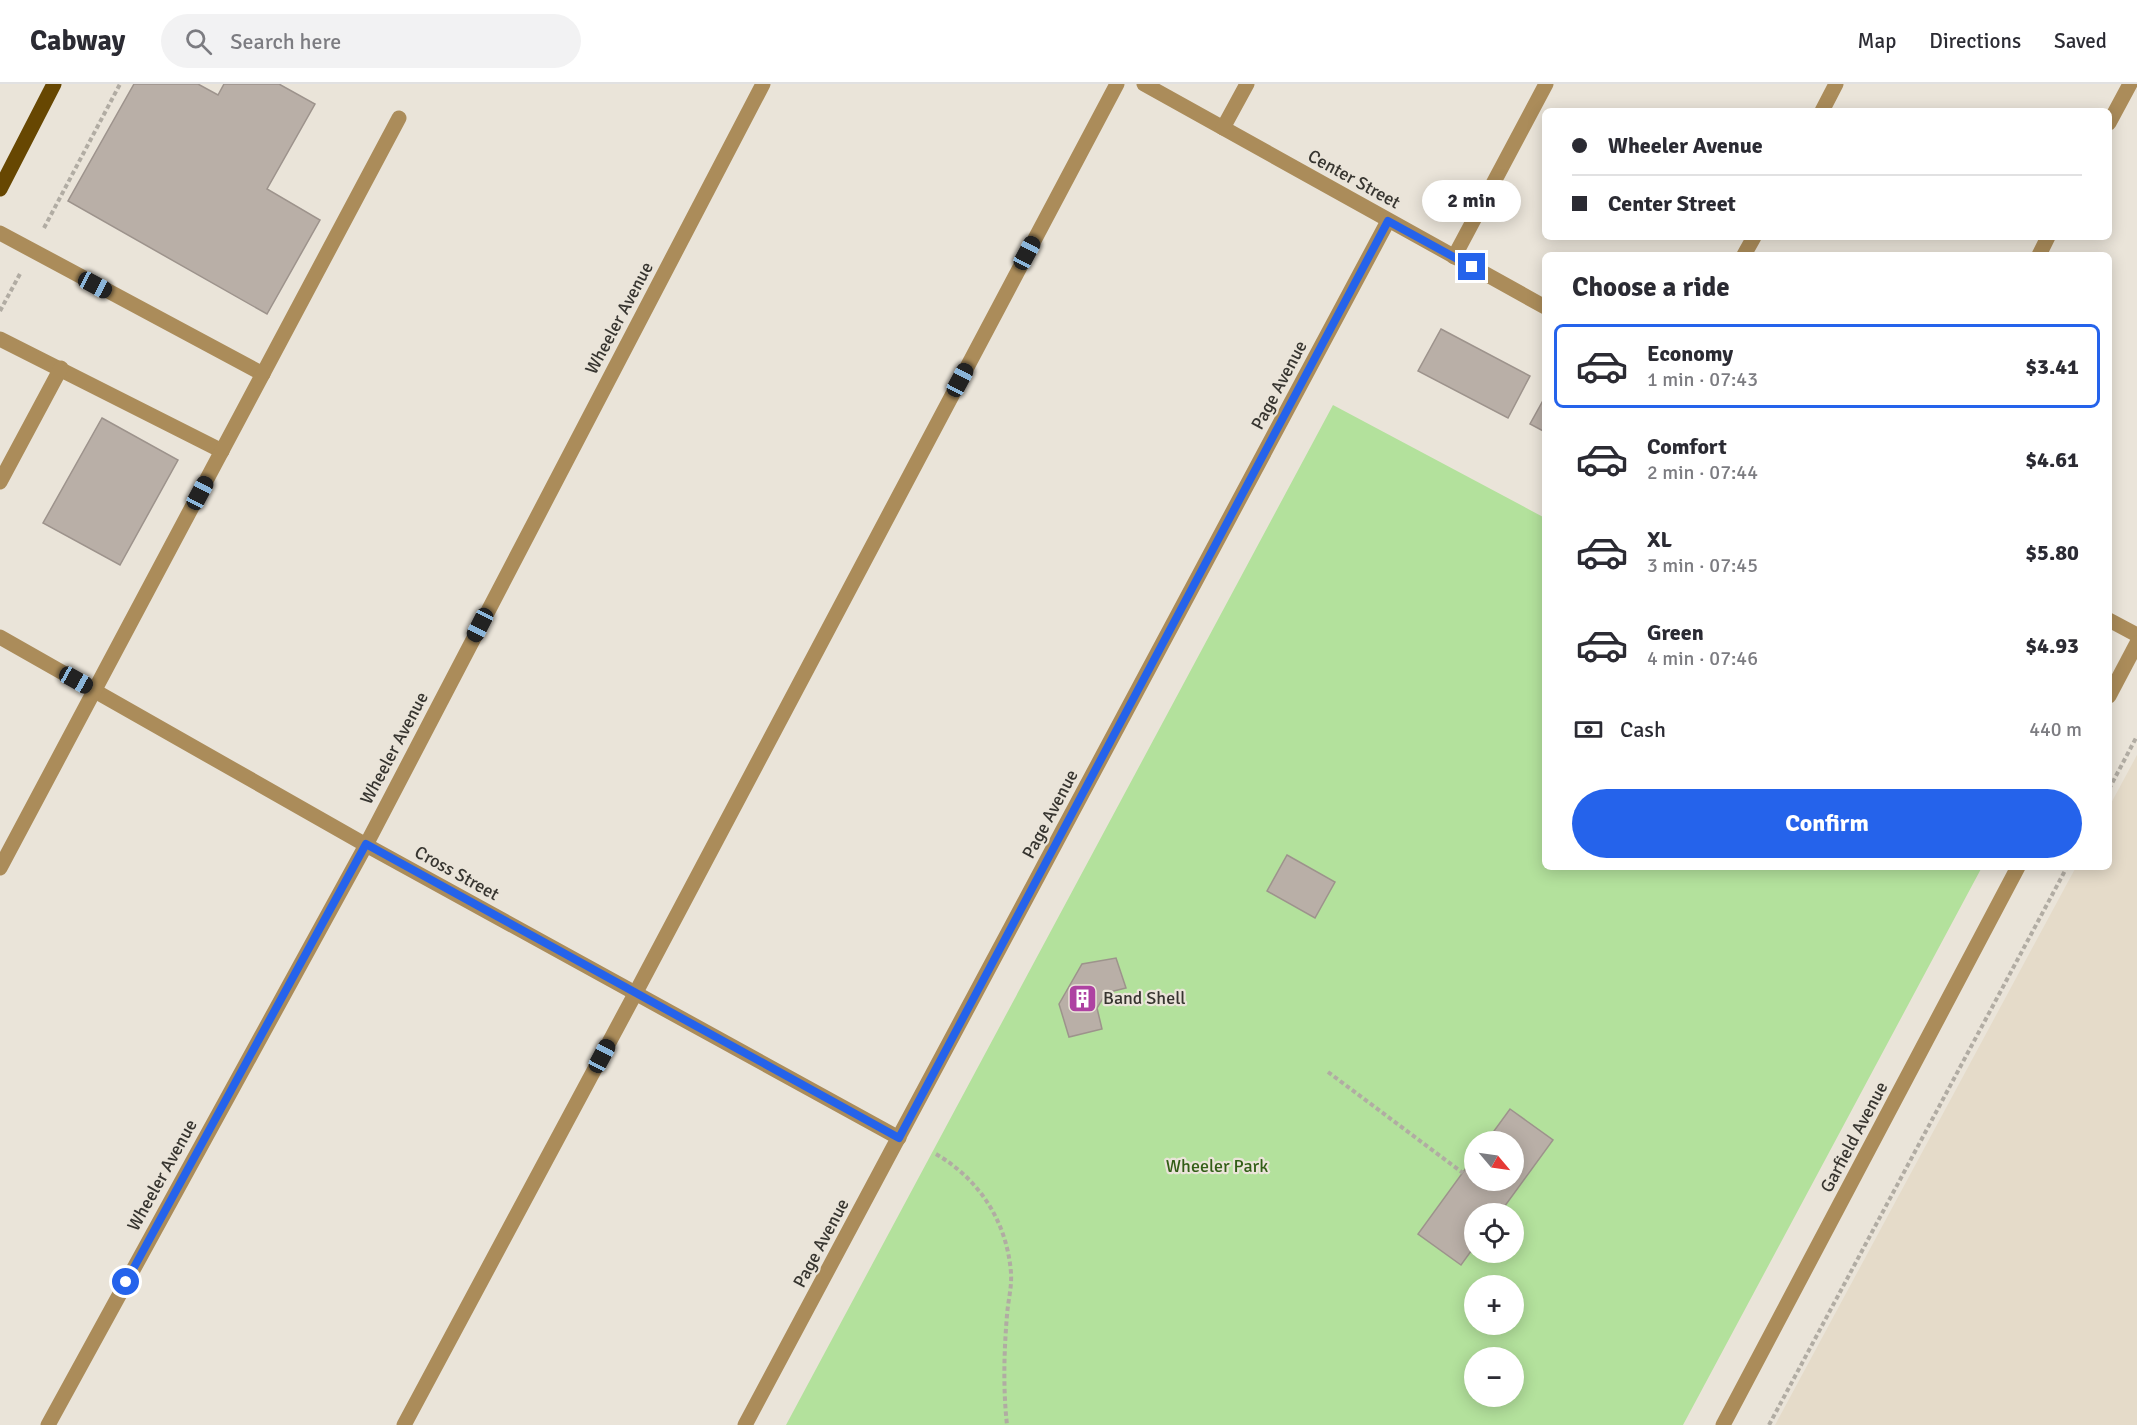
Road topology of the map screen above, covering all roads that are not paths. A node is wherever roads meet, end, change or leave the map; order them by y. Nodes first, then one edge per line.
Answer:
1 (54, 84) edge
2 (763, 84) edge
3 (1117, 84) edge
4 (1144, 84) edge
5 (1247, 84) edge
6 (1546, 84) edge
7 (1836, 84) edge
8 (2130, 84) edge
9 (1824, 108) edge
10 (2112, 117) edge
11 (399, 118) dead end
12 (1223, 128) junction
13 (0, 189) edge
14 (1388, 221) junction
15 (0, 233) edge
16 (1454, 257) junction
17 (1542, 306) edge
18 (0, 339) edge
19 (60, 368) junction
20 (263, 375) junction
21 (222, 451) junction
22 (0, 482) edge
23 (2112, 622) edge
24 (2137, 635) edge
25 (0, 637) edge
26 (2137, 643) edge
27 (95, 690) junction
28 (2112, 690) edge
29 (366, 844) junction
30 (0, 868) edge
31 (2016, 870) edge
32 (635, 994) junction
33 (899, 1138) junction
34 (48, 1425) edge
35 (404, 1425) edge
36 (745, 1425) edge
37 (1723, 1425) edge

1 - 13 main road
2 - 29 street, Wheeler Avenue
3 - 32 street
4 - 12 street, Center Street
5 - 12 street
6 - 16 street
7 - 9 street
8 - 10 street
11 - 20 street
12 - 14 street, Center Street
14 - 16 street, Center Street
14 - 33 street, Page Avenue
15 - 20 street
16 - 17 street, Center Street
18 - 19 street
19 - 21 street
19 - 22 street
20 - 21 street
21 - 27 street
23 - 24 street
25 - 27 street, Cross Street
26 - 28 street
27 - 29 street, Cross Street
27 - 30 street
29 - 32 street, Cross Street
29 - 34 street, Wheeler Avenue
31 - 37 street, Garfield Avenue
32 - 33 street, Cross Street
32 - 35 street
33 - 36 street, Page Avenue

